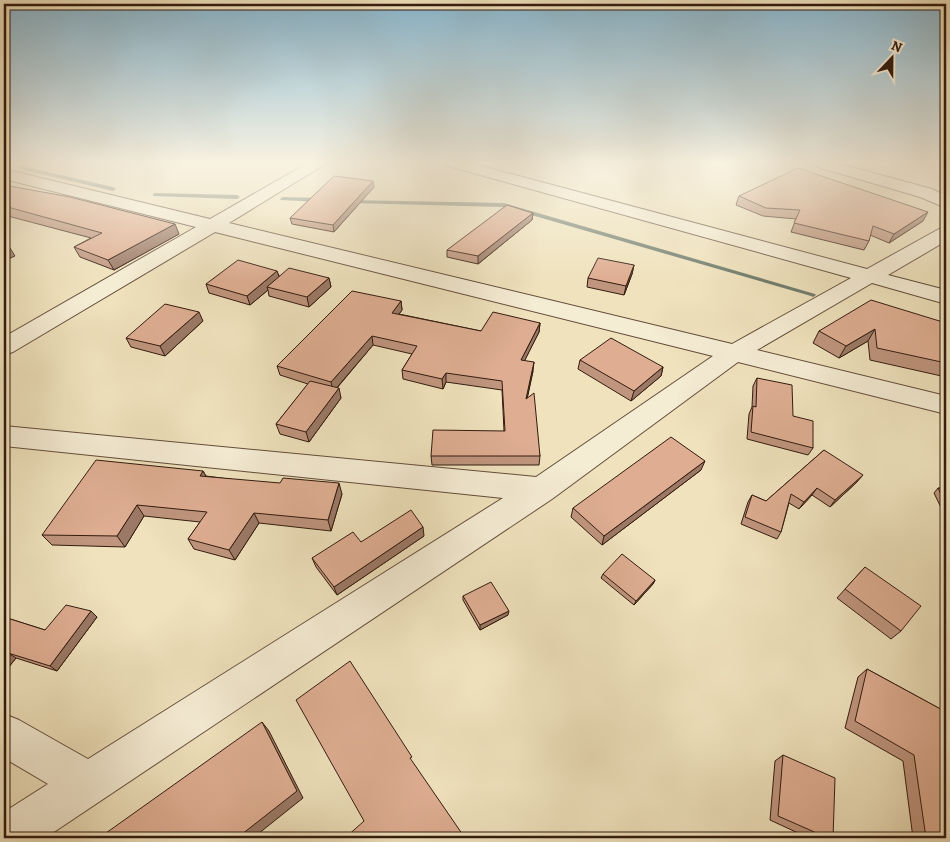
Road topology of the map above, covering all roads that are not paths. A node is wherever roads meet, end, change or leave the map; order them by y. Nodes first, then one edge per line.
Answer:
1 (119, 202) edge
2 (251, 202) edge
3 (601, 202) edge
4 (212, 225) junction
5 (946, 233) edge
6 (870, 276) junction
7 (946, 297) edge
8 (4, 347) edge
9 (734, 353) junction
10 (946, 405) edge
11 (4, 436) edge
12 (541, 490) junction
13 (4, 735) edge
14 (89, 784) junction
15 (5, 838) edge

1 - 4 street
2 - 4 street
3 - 6 street
4 - 8 street
4 - 9 street
5 - 6 street
6 - 7 street
6 - 9 street
9 - 10 street
9 - 12 street
11 - 12 street
12 - 14 street
13 - 14 street
14 - 15 street

